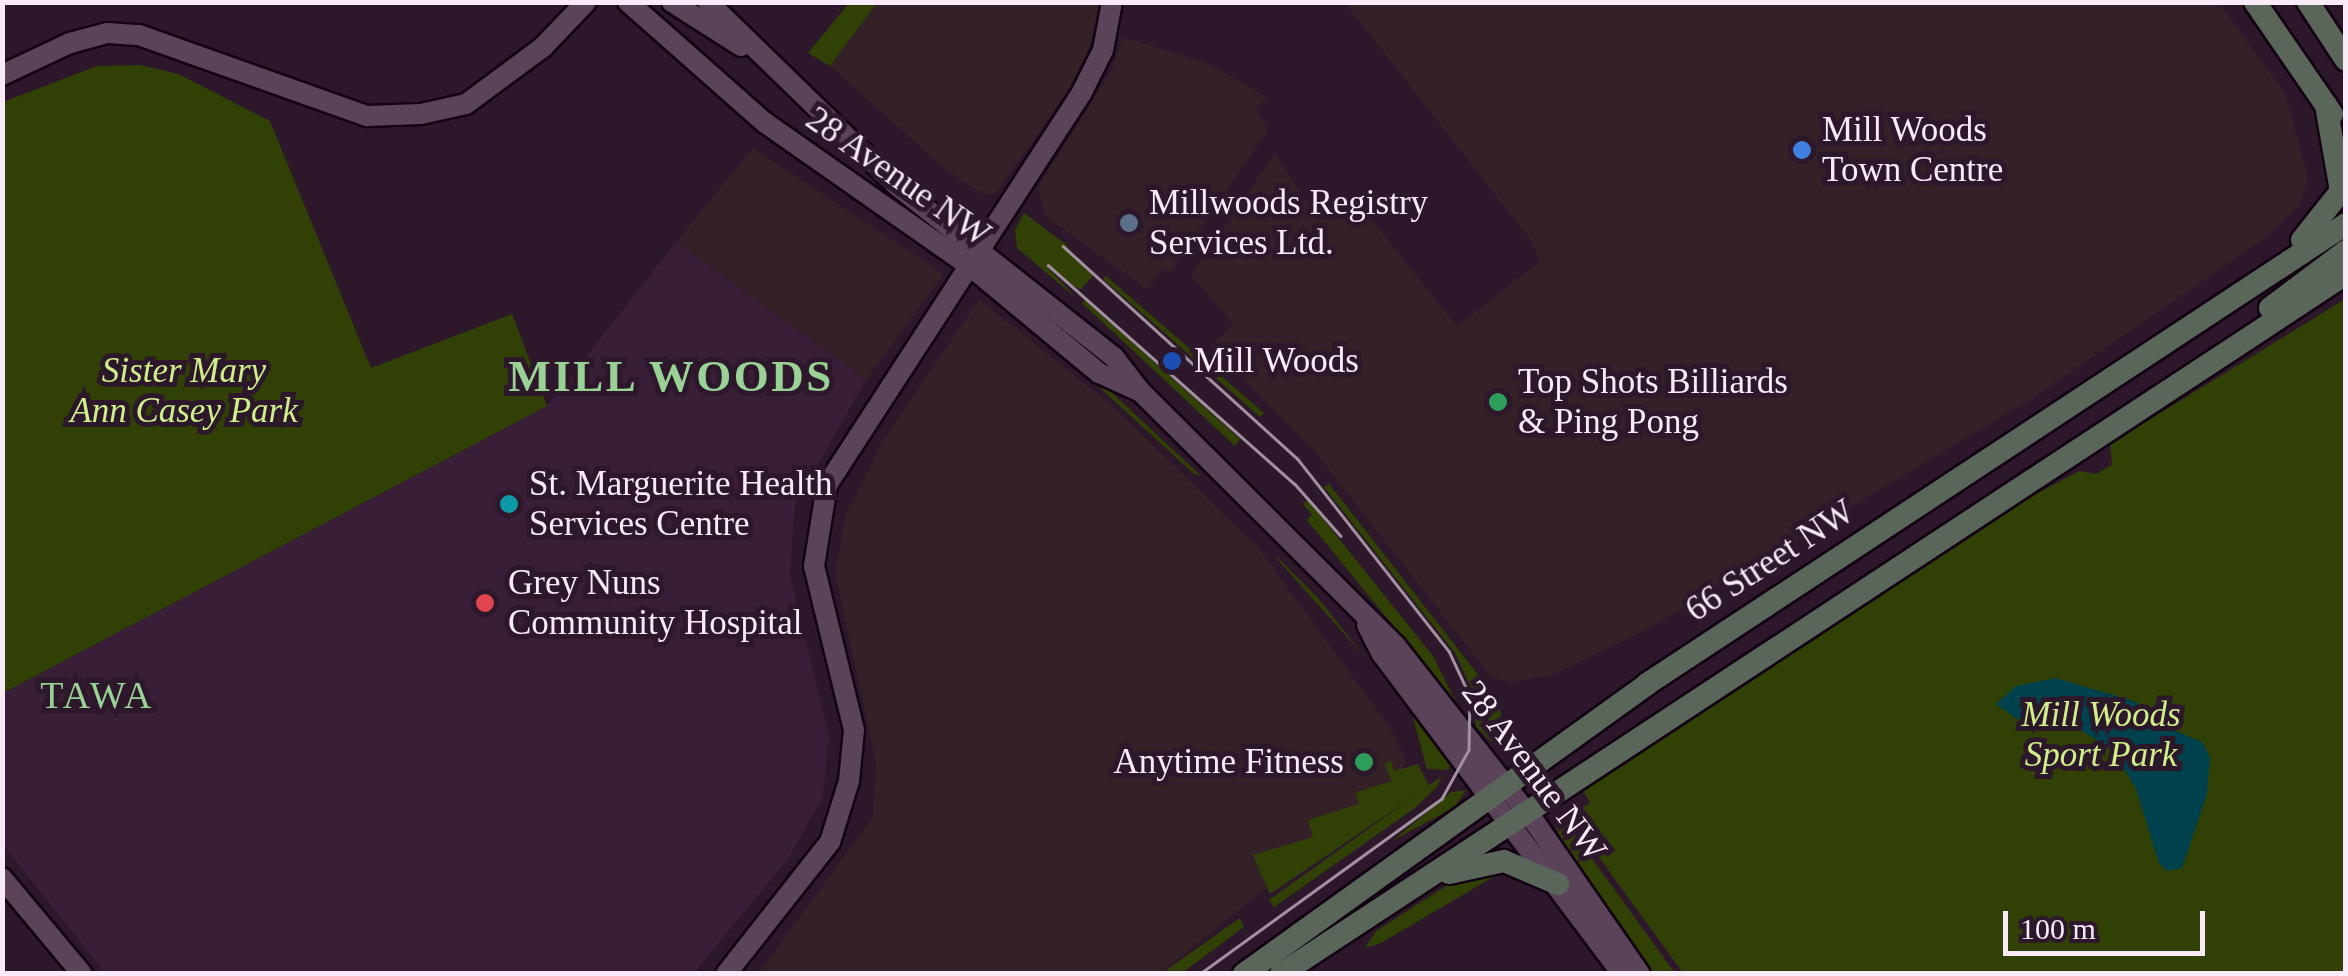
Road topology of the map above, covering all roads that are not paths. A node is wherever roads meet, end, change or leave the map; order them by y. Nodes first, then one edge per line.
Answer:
1 (586, 2) edge
2 (628, 2) edge
3 (672, 2) edge
4 (708, 2) edge
5 (1112, 2) edge
6 (2255, 2) edge
7 (2270, 2) edge
8 (2308, 2) edge
9 (2346, 60) edge
10 (776, 68) junction
11 (2, 75) edge
12 (2336, 106) edge
13 (2346, 134) edge
14 (2346, 224) edge
15 (2346, 251) edge
16 (976, 258) junction
17 (2346, 274) edge
18 (2259, 282) junction
19 (2346, 288) edge
20 (2308, 300) junction
21 (2240, 345) junction
22 (1508, 802) junction
23 (2, 878) edge
24 (1426, 880) junction
25 (1558, 884) junction
26 (1359, 922) junction
27 (82, 974) edge
28 (726, 974) edge
29 (1244, 974) edge
30 (1281, 974) edge
31 (1622, 974) edge
32 (1640, 974) edge

1 - 11 street
2 - 16 street, 28 Avenue NW
3 - 10 street
4 - 10 street, 28 Avenue NW
5 - 16 street
6 - 12 main road
7 - 12 main road
8 - 9 main road
10 - 16 street, 28 Avenue NW
12 - 13 main road
12 - 18 main road
14 - 18 main road, 66 Street NW
15 - 21 main road
16 - 22 street, 28 Avenue NW
16 - 28 street
17 - 20 main road
18 - 22 main road, 66 Street NW
19 - 20 main road
20 - 21 main road
21 - 22 main road
22 - 24 main road
22 - 25 street, 28 Avenue NW
22 - 26 main road
22 - 29 main road
22 - 32 street, 28 Avenue NW
23 - 27 street
24 - 25 main road
24 - 26 main road
25 - 31 street, 28 Avenue NW
26 - 30 main road

